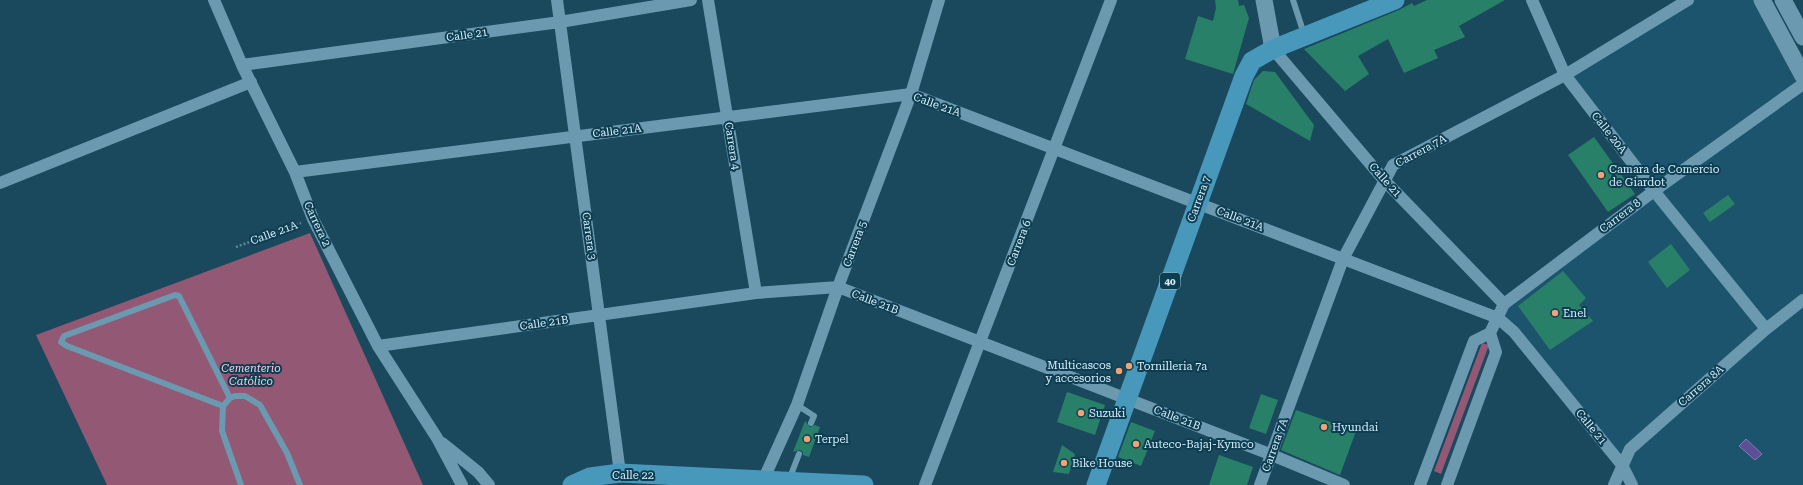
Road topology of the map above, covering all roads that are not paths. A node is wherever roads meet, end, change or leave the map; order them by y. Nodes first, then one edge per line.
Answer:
1 (214, 0) edge
2 (556, 0) edge
3 (690, 0) edge
4 (708, 0) edge
5 (939, 0) edge
6 (1112, 0) edge
7 (1264, 0) edge
8 (1293, 0) edge
9 (1396, 0) edge
10 (1532, 0) edge
11 (1688, 0) edge
12 (1762, 0) edge
13 (1783, 0) edge
14 (560, 22) junction
15 (1305, 37) junction
16 (1803, 37) edge
17 (1273, 49) junction
18 (242, 65) junction
19 (1565, 75) junction
20 (1803, 76) edge
21 (251, 82) junction
22 (1803, 84) edge
23 (911, 94) junction
24 (727, 117) junction
25 (575, 136) junction
26 (1054, 149) junction
27 (295, 172) junction
28 (1384, 180) junction
29 (0, 183) edge
30 (1654, 191) junction
31 (1198, 203) junction
32 (1343, 259) junction
33 (838, 288) junction
34 (756, 293) junction
35 (1803, 300) edge
36 (1504, 304) junction
37 (599, 315) junction
38 (1498, 318) junction
39 (1766, 329) junction
40 (1490, 333) junction
41 (981, 343) junction
42 (378, 346) junction
43 (230, 398) junction
44 (1127, 399) junction
45 (224, 406) junction
46 (797, 406) junction
47 (811, 423) dead end
48 (437, 438) junction
49 (799, 454) dead end
50 (1272, 455) junction
51 (1622, 465) junction
52 (620, 473) junction
53 (788, 481) junction
54 (762, 482) edge
55 (241, 485) edge
56 (300, 485) edge
57 (462, 485) edge
58 (489, 485) edge
59 (572, 485) edge
60 (864, 485) edge
61 (925, 485) edge
62 (1096, 485) edge
63 (1260, 485) edge
64 (1344, 485) edge
65 (1420, 485) edge
66 (1447, 485) edge
67 (1614, 485) edge
68 (1632, 485) edge

1 - 18 street, Carrera 2
2 - 14 street, Carrera 3
3 - 14 street, Calle 21
4 - 24 street, Carrera 4
5 - 23 street, Carrera 5
6 - 26 street, Carrera 6
7 - 17 main road
8 - 15 lane
9 - 15 main road, Carrera 7 / 40
10 - 19 street, Calle 20A
11 - 19 street, Carrera 7A
12 - 20 main road
13 - 16 main road
14 - 18 street, Calle 21
14 - 25 street, Carrera 3
15 - 17 main road, Carrera 7 / 40
17 - 28 street, Calle 21
17 - 31 main road, Carrera 7 / 40
18 - 21 street, Carrera 2
19 - 28 street, Carrera 7A
19 - 30 street, Calle 20A
21 - 27 street, Carrera 2
21 - 29 street
22 - 30 street, Carrera 8
23 - 24 street, Calle 21A
23 - 26 street, Calle 21A
23 - 33 street, Carrera 5
24 - 25 street, Calle 21A
24 - 34 street, Carrera 4
25 - 27 street, Calle 21A
25 - 37 street, Carrera 3
26 - 31 street, Calle 21A
26 - 41 street, Carrera 6
27 - 42 street, Carrera 2
28 - 32 street, Carrera 7A
28 - 36 street, Calle 21
30 - 36 street, Carrera 8
30 - 39 street, Calle 20A
31 - 32 street, Calle 21A
31 - 44 main road, Carrera 7 / 40
32 - 38 street, Calle 21A
32 - 50 street, Carrera 7A
33 - 34 street, Calle 21B
33 - 41 street, Calle 21B
33 - 46 street, Carrera 5
34 - 37 street, Calle 21B
35 - 39 street, Carrera 8A
36 - 38 street, Carrera 8
37 - 42 street, Calle 21B
37 - 52 street, Carrera 3
38 - 40 street, Carrera 8
38 - 51 street, Calle 21
39 - 51 street, Carrera 8A
40 - 65 street
40 - 66 street
41 - 44 street, Calle 21B
41 - 61 street, Carrera 6
42 - 48 street, Carrera 2
43 - 45 lane
43 - 45 lane
43 - 56 lane
44 - 50 street, Calle 21B
44 - 62 main road, Carrera 7 / 40
45 - 55 lane
46 - 47 lane
46 - 54 street, Carrera 5
48 - 57 street, Carrera 2
48 - 58 street, Carrera 2
49 - 53 lane
50 - 63 street, Carrera 7A
50 - 64 street, Calle 21B
51 - 67 street, Carrera 8A
51 - 68 street, Calle 21
52 - 54 main road, Calle 22
52 - 59 main road, Calle 22
53 - 54 main road, Calle 22
53 - 60 main road, Calle 22

